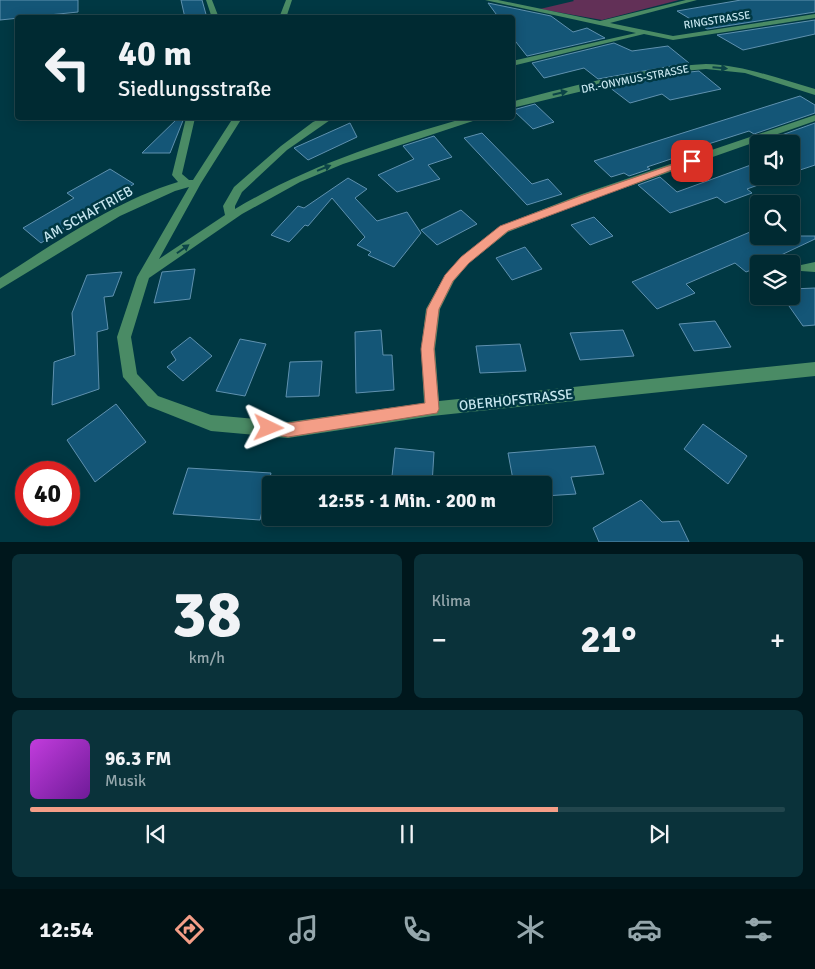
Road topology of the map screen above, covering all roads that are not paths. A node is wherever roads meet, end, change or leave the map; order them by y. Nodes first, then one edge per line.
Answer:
1 (209, 0) edge
2 (290, 0) edge
3 (488, 0) edge
4 (694, 0) edge
5 (215, 15) edge
6 (283, 15) edge
7 (815, 16) edge
8 (600, 24) junction
9 (645, 33) junction
10 (515, 63) edge
11 (815, 92) edge
12 (515, 104) edge
13 (815, 118) edge
14 (189, 120) edge
15 (236, 120) edge
16 (324, 120) edge
17 (467, 120) edge
18 (191, 183) junction
19 (231, 215) junction
20 (143, 277) junction
21 (0, 284) edge
22 (815, 369) edge
23 (432, 409) junction

1 - 5 street
2 - 6 street
3 - 8 street
4 - 8 street, RINGSTRASSE
7 - 9 street, RINGSTRASSE
8 - 9 street, RINGSTRASSE
9 - 10 street
12 -> 11 street, DR.-ONYMUS-STRASSE
13 - 23 street
14 - 18 street
15 - 18 street, OBERHOFSTRASSE
16 - 19 street
19 -> 17 street
18 - 20 street, OBERHOFSTRASSE
18 - 21 street, AM SCHAFTRIEB
20 -> 19 street
20 - 23 street, OBERHOFSTRASSE
22 - 23 street, OBERHOFSTRASSE

